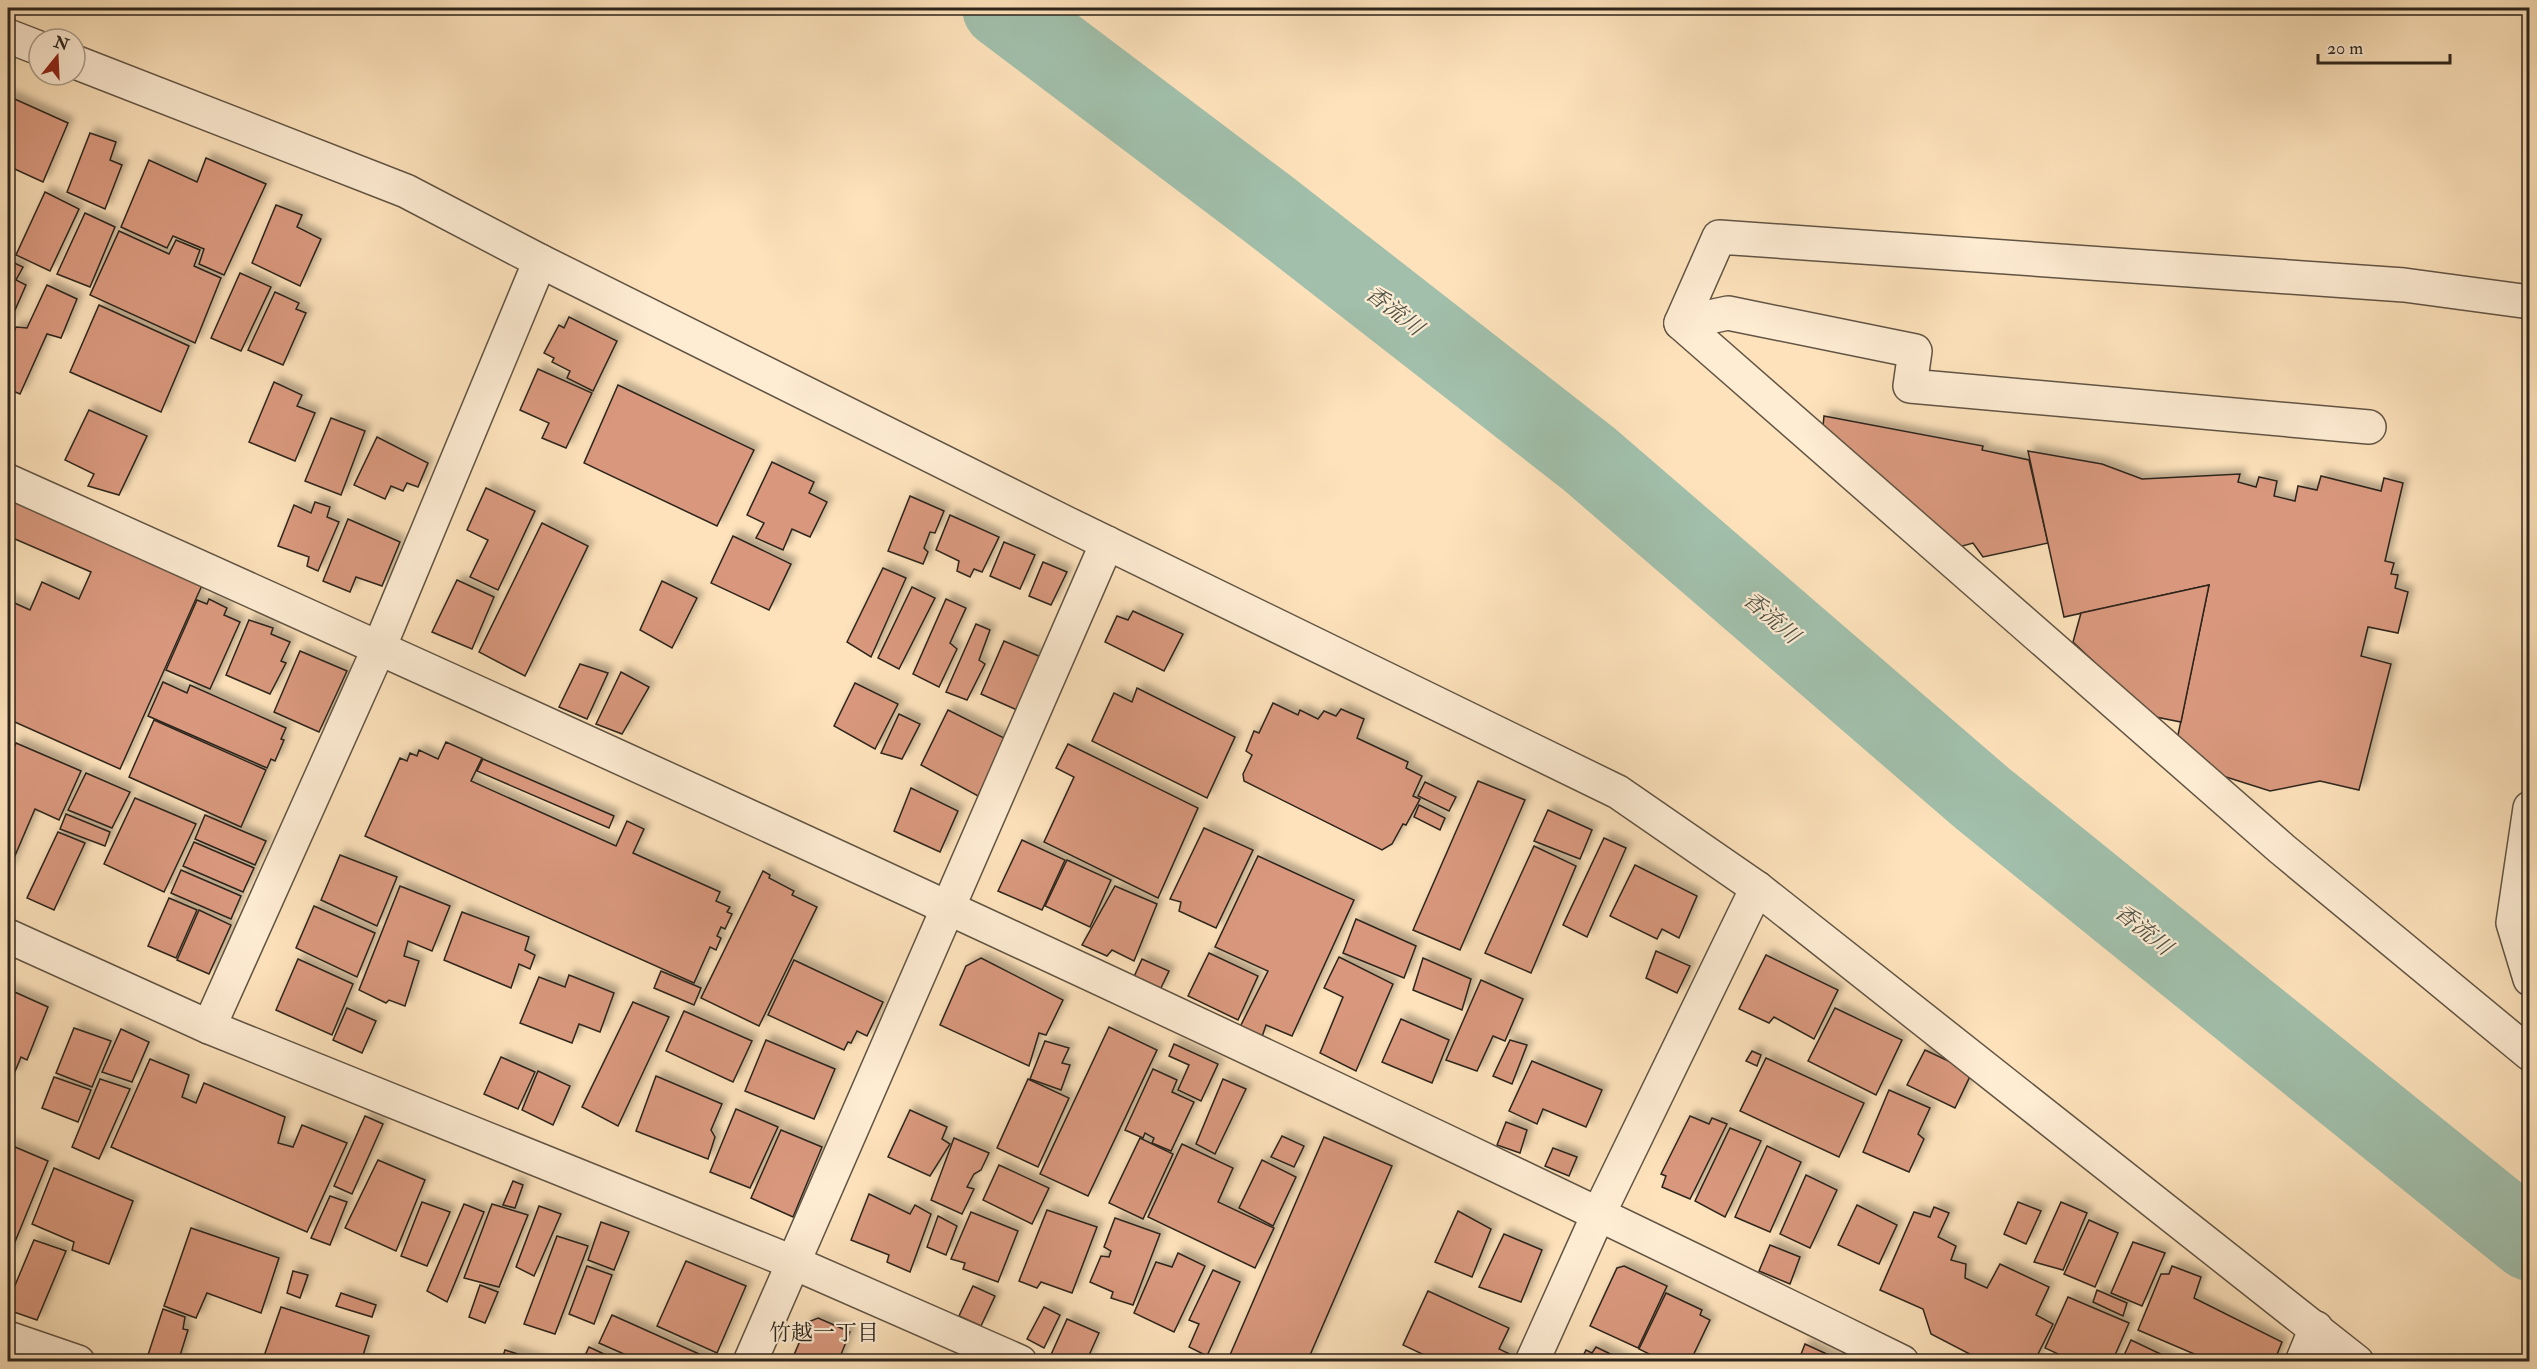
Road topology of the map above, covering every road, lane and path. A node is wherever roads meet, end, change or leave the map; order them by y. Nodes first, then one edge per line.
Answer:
1 (8, 36) edge
2 (27, 43) edge
3 (87, 67) edge
4 (540, 261) junction
5 (2529, 302) edge
6 (1681, 323) junction
7 (2369, 427) dead end
8 (8, 481) edge
9 (1107, 543) junction
10 (379, 648) junction
11 (2529, 808) edge
12 (1756, 888) junction
13 (947, 906) junction
14 (8, 936) edge
15 (2529, 979) edge
16 (209, 1027) junction
17 (2529, 1054) edge
18 (1599, 1213) junction
19 (792, 1262) junction
20 (2316, 1329) junction
21 (8, 1338) edge
22 (78, 1362) edge
23 (750, 1362) edge
24 (1020, 1362) edge
25 (1532, 1362) edge
26 (1902, 1362) edge
27 (2302, 1362) edge
28 (2357, 1362) edge

1 - 2 street
3 - 4 street
4 - 9 street
4 - 10 street
5 - 6 street
6 - 7 street
6 - 17 street
8 - 10 street
9 - 12 street
9 - 13 street
10 - 13 street
10 - 16 street
11 - 15 street
12 - 18 street
12 - 20 street
13 - 18 street
13 - 19 street
14 - 16 street
16 - 19 street
18 - 25 street
18 - 26 street
19 - 23 street
19 - 24 street
20 - 27 street
20 - 28 street
21 - 22 street

